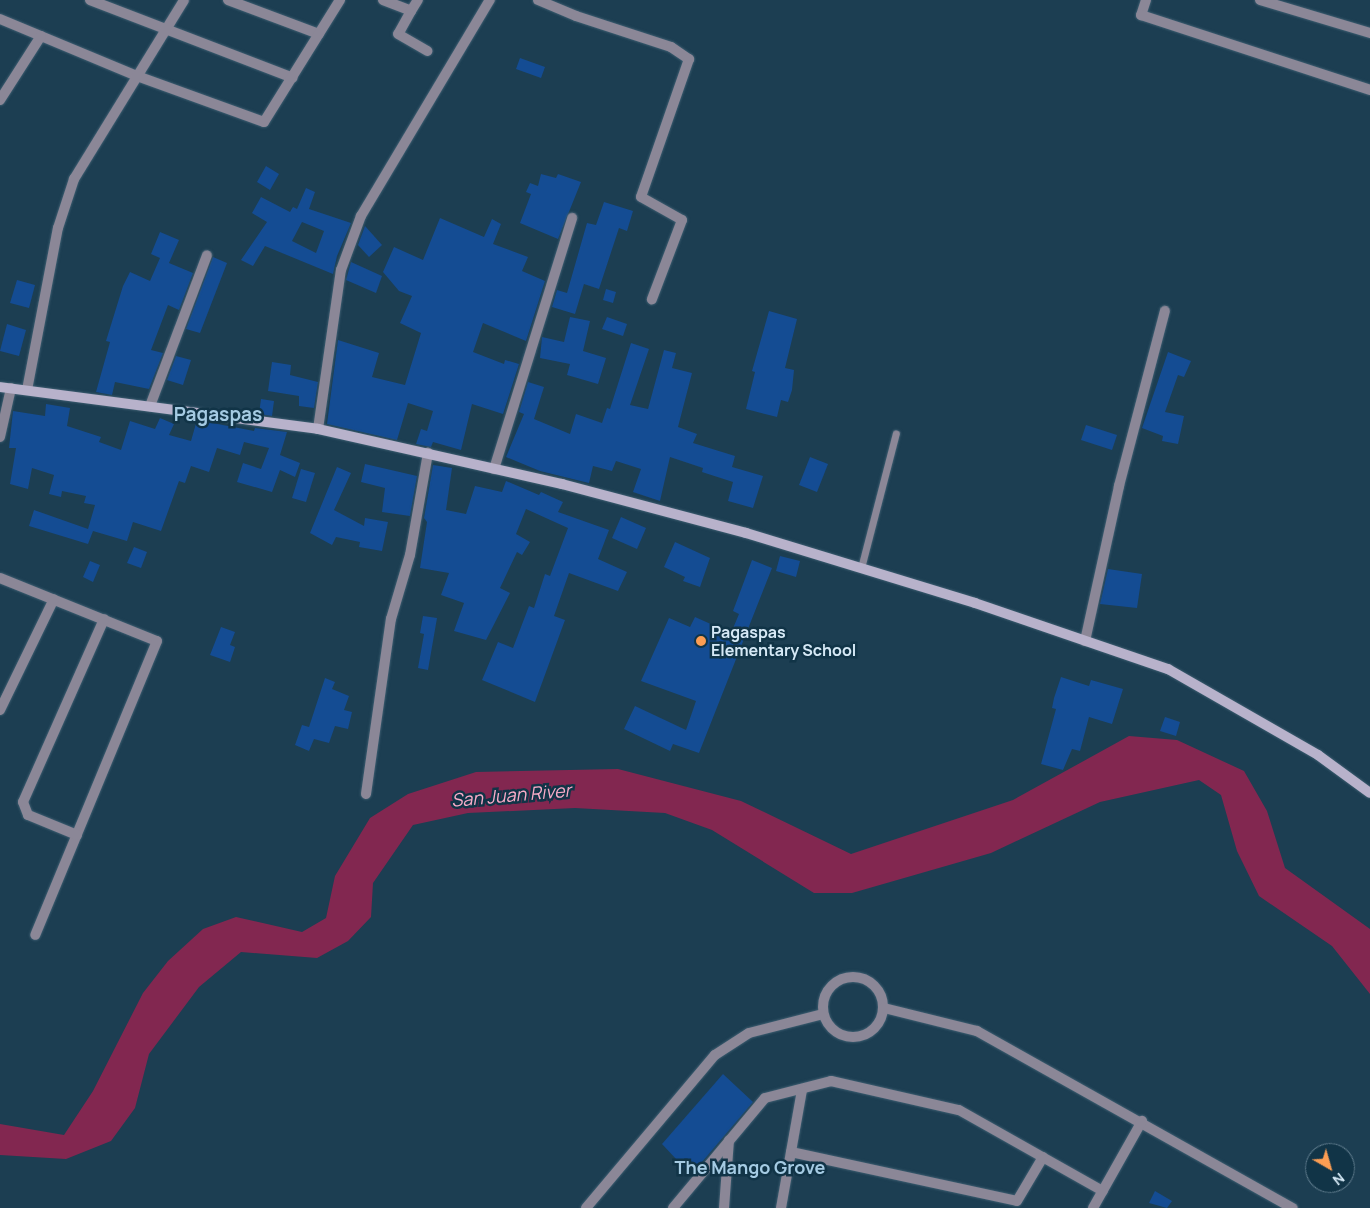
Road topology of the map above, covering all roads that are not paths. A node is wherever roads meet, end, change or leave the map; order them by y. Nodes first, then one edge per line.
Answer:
1 (90, 0) edge
2 (184, 0) edge
3 (228, 0) edge
4 (340, 0) edge
5 (383, 0) edge
6 (418, 0) edge
7 (490, 0) edge
8 (538, 0) edge
9 (1146, 0) edge
10 (1260, 0) edge
11 (411, 11) junction
12 (0, 19) edge
13 (165, 30) junction
14 (1370, 33) edge
15 (319, 34) junction
16 (40, 36) junction
17 (428, 51) dead end
18 (137, 76) junction
19 (293, 78) junction
20 (1370, 90) edge
21 (0, 100) edge
22 (572, 218) dead end
23 (207, 255) dead end
24 (652, 300) dead end
25 (1165, 310) dead end
26 (0, 386) edge
27 (11, 388) junction
28 (27, 390) junction
29 (150, 406) junction
30 (318, 429) junction
31 (896, 433) dead end
32 (0, 437) edge
33 (428, 454) junction
34 (494, 469) junction
35 (861, 568) junction
36 (0, 578) edge
37 (54, 599) junction
38 (104, 619) junction
39 (1084, 641) junction
40 (0, 710) edge
41 (366, 794) dead end
42 (1370, 794) edge
43 (77, 835) junction
44 (35, 935) dead end
45 (884, 1008) junction
46 (823, 1014) junction
47 (802, 1090) junction
48 (1142, 1121) junction
49 (729, 1140) junction
50 (791, 1152) junction
51 (1043, 1157) junction
52 (1102, 1191) junction
53 (586, 1208) edge
54 (673, 1208) edge
55 (724, 1208) edge
56 (781, 1208) edge
57 (1093, 1208) edge
58 (1293, 1208) edge

1 - 13 street
2 - 13 street
3 - 15 street
4 - 15 street
5 - 11 street
6 - 11 street
7 - 30 street
8 - 24 street
9 - 20 street
10 - 14 street
11 - 17 street
12 - 16 street
13 - 18 street
13 - 19 street
15 - 19 street
16 - 18 street
16 - 21 street
18 - 19 street
18 - 28 street
22 - 34 street
23 - 29 street
25 - 39 street
26 - 27 main road
27 - 28 main road
27 - 32 street
28 - 29 main road
29 - 30 main road
30 - 33 main road
31 - 35 lane
33 - 34 main road
33 - 41 street
34 - 35 main road
35 - 39 main road
36 - 37 street
37 - 38 street
37 - 40 street
38 - 43 street
38 - 43 street
39 - 42 main road
43 - 44 street
45 - 46 street
45 - 46 street
45 - 48 street
46 - 53 street
47 - 49 street
47 - 50 street
47 - 51 street
48 - 52 street
48 - 58 street
49 - 54 street
49 - 55 street
50 - 51 street
50 - 56 street
51 - 52 street
52 - 57 street

